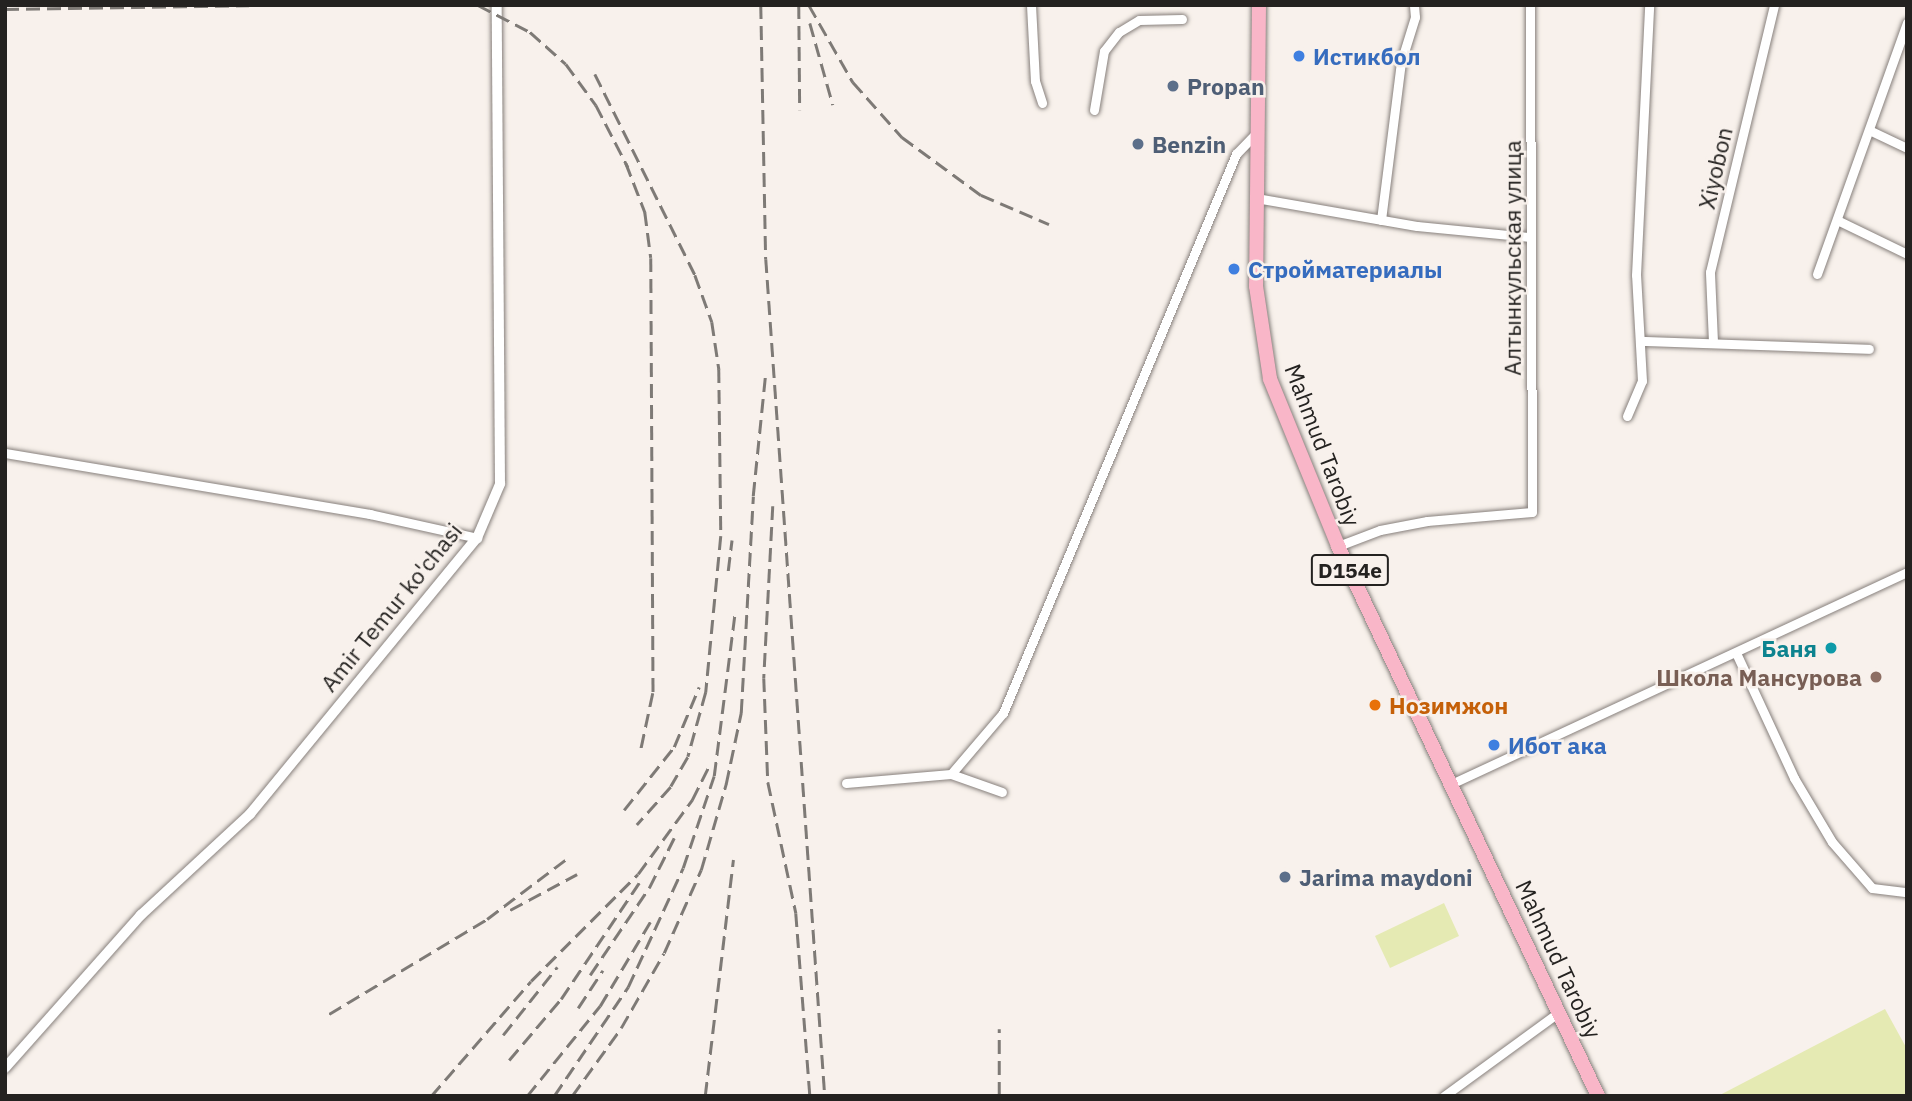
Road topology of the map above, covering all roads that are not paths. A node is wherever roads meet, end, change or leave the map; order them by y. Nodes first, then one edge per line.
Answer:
1 (498, 5) edge
2 (1031, 5) edge
3 (1259, 5) edge
4 (1415, 5) edge
5 (1530, 5) edge
6 (1649, 5) edge
7 (1774, 5) edge
8 (1182, 19) dead end
9 (1906, 28) edge
10 (1042, 103) dead end
11 (1094, 110) dead end
12 (1869, 130) junction
13 (1256, 133) junction
14 (1907, 148) edge
15 (1256, 198) junction
16 (1381, 220) junction
17 (1837, 220) junction
18 (1530, 237) junction
19 (1907, 254) edge
20 (1817, 274) dead end
21 (1643, 341) junction
22 (1713, 342) junction
23 (1869, 349) dead end
24 (1627, 416) dead end
25 (5, 453) edge
26 (477, 538) junction
27 (1339, 546) junction
28 (1907, 572) edge
29 (1737, 655) junction
30 (951, 774) junction
31 (846, 783) dead end
32 (1451, 784) junction
33 (1002, 792) dead end
34 (1907, 891) edge
35 (1559, 1013) junction
36 (5, 1068) edge
37 (1444, 1096) edge
38 (1598, 1096) edge

1 - 26 street, Amir Temur ko'chasi
2 - 10 street
3 - 13 main road, Mahmud Tarobiy / D154e
4 - 16 street
5 - 18 street, Алтынкульская улица
6 - 21 street
7 - 22 street, Xiyobon
8 - 11 street
9 - 12 street
12 - 14 street
12 - 17 street
13 - 15 main road, Mahmud Tarobiy / D154e
13 - 30 street
15 - 16 street
15 - 27 main road, Mahmud Tarobiy / D154e
16 - 18 street
17 - 19 street
17 - 20 street
18 - 27 street, Алтынкульская улица
21 - 22 street
21 - 24 street
22 - 23 street
25 - 26 street
26 - 36 street, Amir Temur ko'chasi
27 - 32 main road, Mahmud Tarobiy / D154e
28 - 29 street
29 - 32 street
29 - 34 street
30 - 31 street
30 - 33 street
32 - 35 main road, Mahmud Tarobiy / D154e
35 - 37 street
35 - 38 main road, Mahmud Tarobiy / D154e

